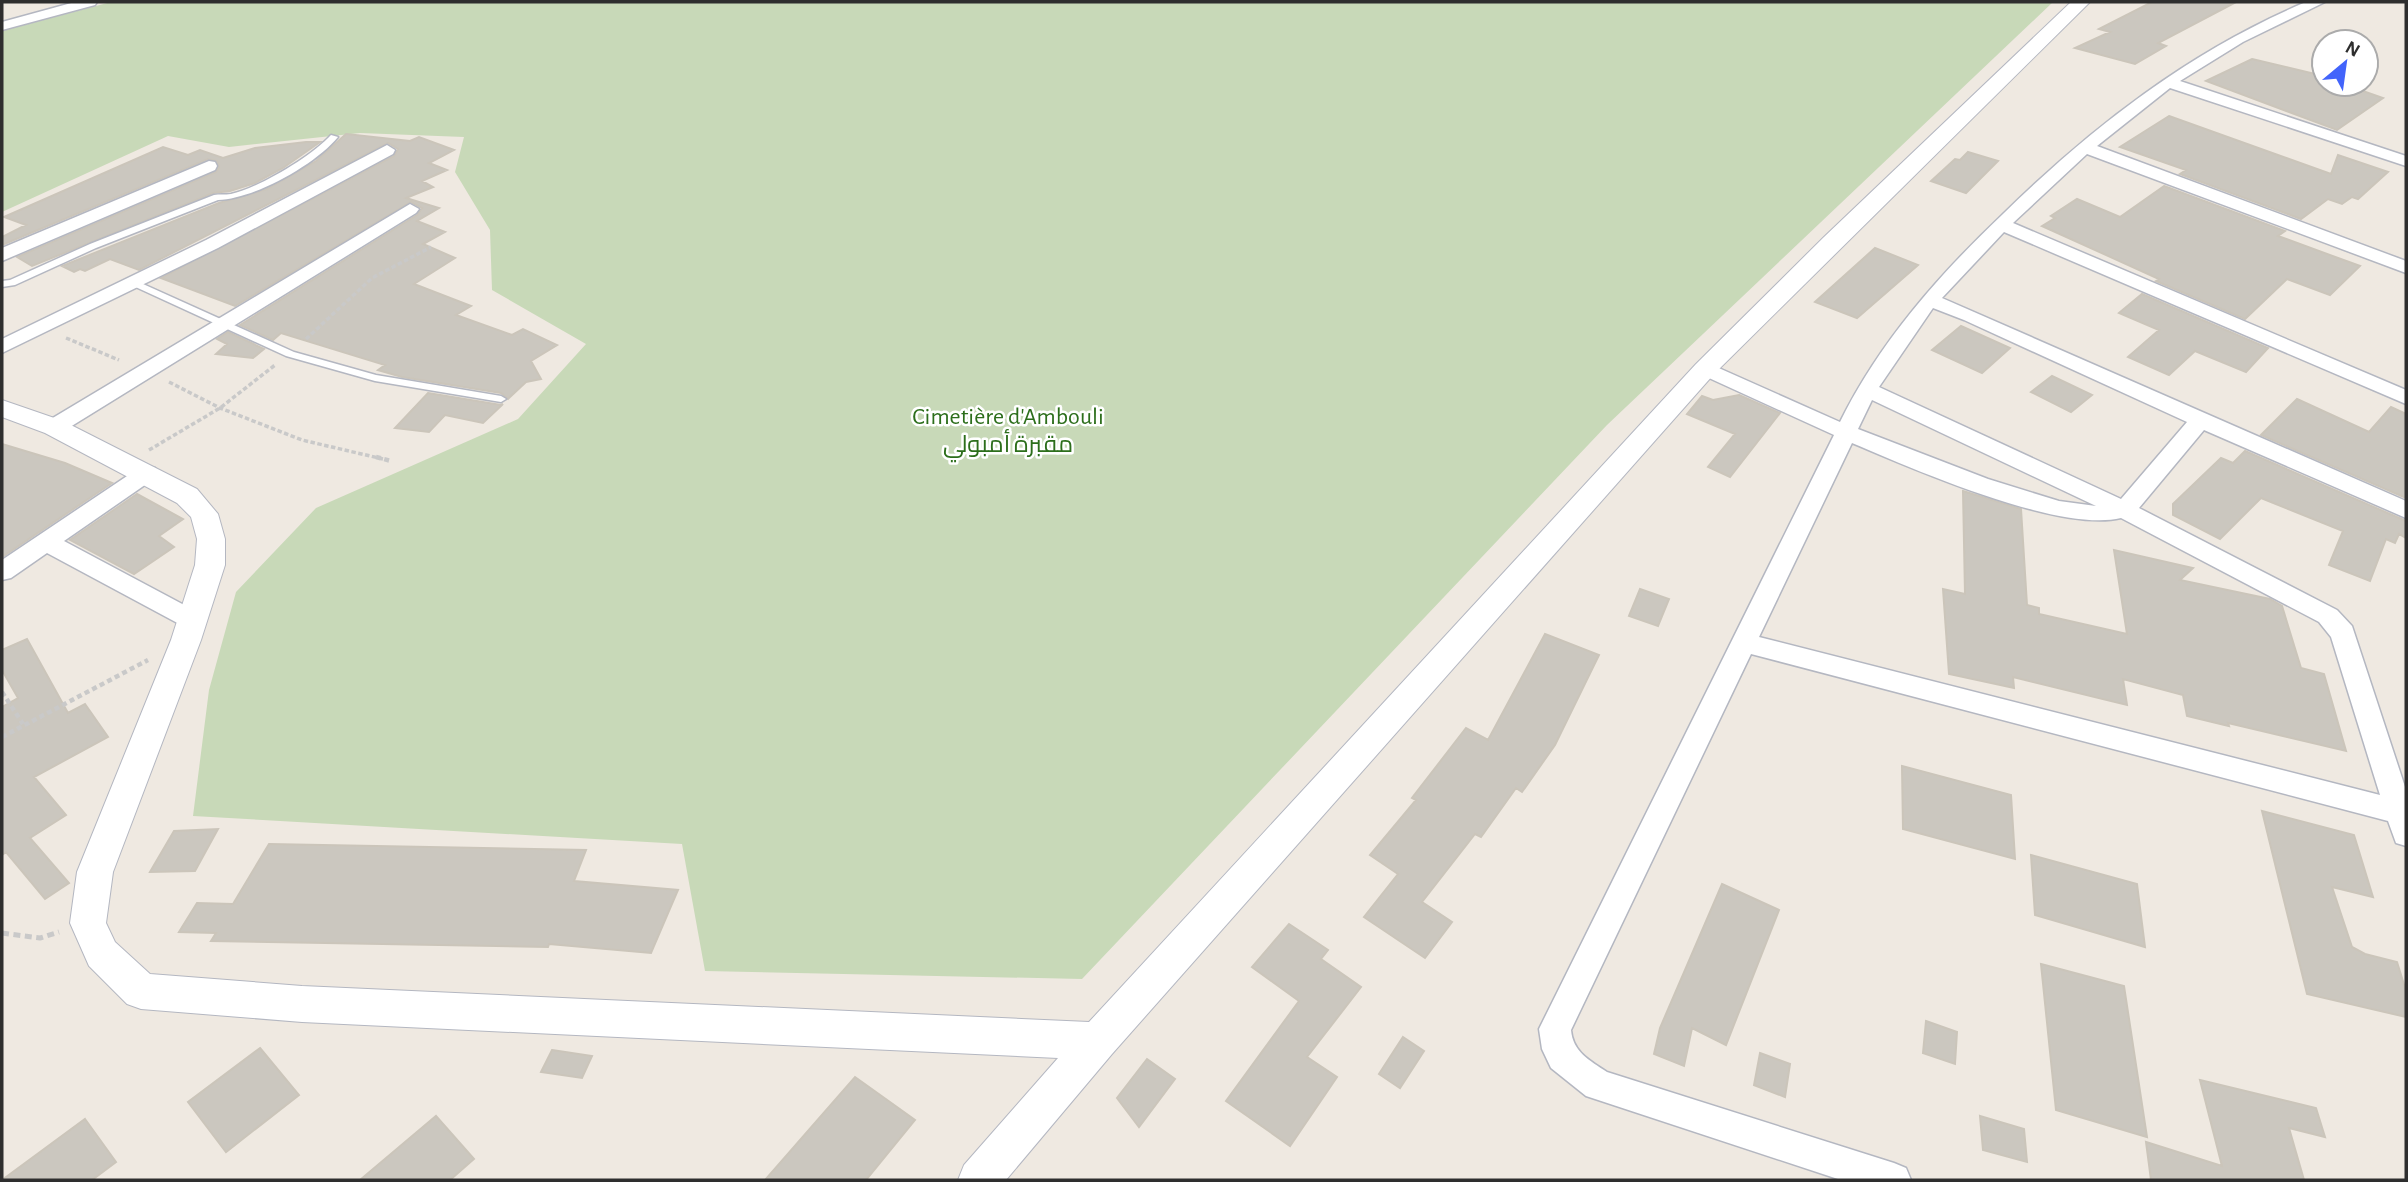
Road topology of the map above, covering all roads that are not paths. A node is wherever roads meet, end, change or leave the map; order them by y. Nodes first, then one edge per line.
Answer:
1 (90, 2) edge
2 (2081, 2) edge
3 (2318, 2) edge
4 (55, 6) edge
5 (2, 26) edge
6 (2168, 82) junction
7 (334, 137) dead end
8 (2085, 147) junction
9 (387, 150) dead end
10 (2406, 161) edge
11 (209, 166) dead end
12 (410, 209) dead end
13 (2000, 224) junction
14 (2, 255) edge
15 (2406, 267) edge
16 (132, 282) junction
17 (2, 284) edge
18 (1929, 300) junction
19 (221, 323) junction
20 (2, 347) edge
21 (1705, 369) junction
22 (1867, 388) junction
23 (2406, 398) edge
24 (501, 399) dead end
25 (2, 408) edge
26 (2200, 420) junction
27 (54, 428) junction
28 (1844, 433) junction
29 (147, 473) junction
30 (2124, 510) junction
31 (2406, 510) edge
32 (47, 542) junction
33 (2, 572) edge
34 (189, 630) junction
35 (1745, 643) junction
36 (2402, 823) edge
37 (1098, 1041) junction
38 (979, 1180) edge
39 (1894, 1180) edge

1 - 4 street
2 - 21 street
3 - 6 street
4 - 5 street
6 - 8 street
6 - 10 street
7 - 17 lane
8 - 13 street
8 - 15 street
9 - 16 street
11 - 14 street
12 - 19 street
13 - 18 street
13 - 23 street
16 - 19 lane
16 - 20 street
18 - 22 street
18 - 26 street
19 - 24 lane
19 - 27 street
21 - 28 street
21 - 37 street
22 - 28 street
22 - 30 street
25 - 27 street
26 - 30 street
26 - 31 street
27 - 29 street
28 - 30 street
28 - 35 street
29 - 32 street
29 - 34 street
30 - 36 street
32 - 33 street
32 - 34 street
34 - 37 street
35 - 36 street
35 - 39 street
37 - 38 street

